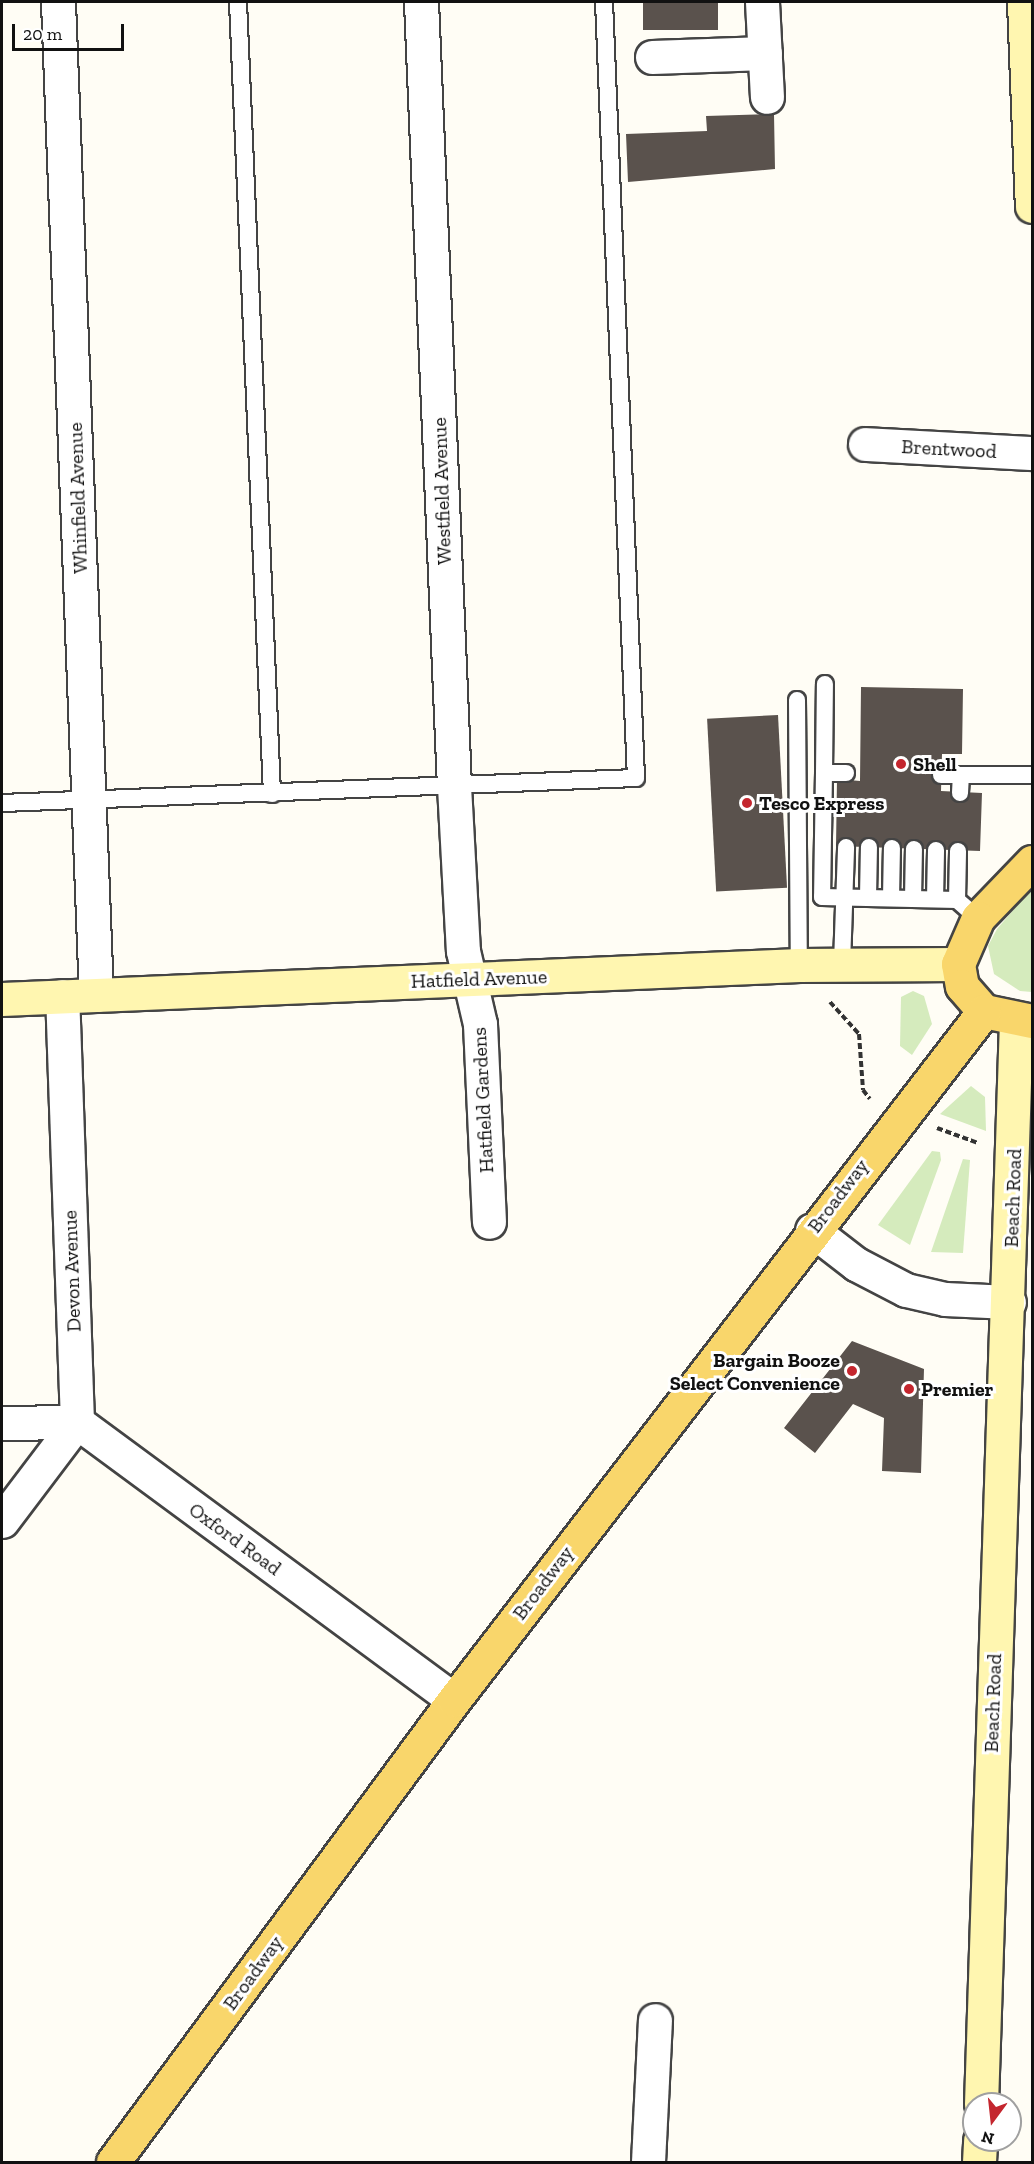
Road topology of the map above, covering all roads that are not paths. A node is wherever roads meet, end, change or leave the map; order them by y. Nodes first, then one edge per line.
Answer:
1 (58, 2) edge
2 (238, 2) edge
3 (421, 2) edge
4 (604, 2) edge
5 (762, 2) edge
6 (1024, 2) edge
7 (765, 53) junction
8 (652, 57) dead end
9 (767, 97) dead end
10 (1032, 206) edge
11 (865, 444) dead end
12 (1032, 453) edge
13 (825, 684) dead end
14 (797, 700) dead end
15 (824, 773) junction
16 (851, 775) dead end
17 (941, 775) dead end
18 (961, 775) junction
19 (1032, 775) edge
20 (454, 786) junction
21 (960, 793) dead end
22 (272, 794) junction
23 (90, 800) junction
24 (2, 803) edge
25 (846, 847) dead end
26 (869, 847) dead end
27 (892, 848) dead end
28 (914, 849) dead end
29 (936, 850) dead end
30 (958, 851) dead end
31 (1032, 862) edge
32 (845, 896) junction
33 (868, 897) junction
34 (891, 898) junction
35 (914, 898) junction
36 (935, 899) junction
37 (967, 909) junction
38 (842, 964) junction
39 (958, 964) junction
40 (799, 965) junction
41 (469, 979) junction
42 (96, 995) junction
43 (62, 996) junction
44 (2, 999) edge
45 (984, 1011) junction
46 (1024, 1021) edge
47 (489, 1222) dead end
48 (812, 1230) junction
49 (1009, 1302) junction
50 (77, 1422) junction
51 (2, 1423) edge
52 (2, 1521) edge
53 (454, 1700) junction
54 (656, 2020) dead end
55 (981, 2092) edge
56 (123, 2159) edge
57 (648, 2163) edge

1 - 23 street, Whinfield Avenue
2 - 22 lane
3 - 20 street, Westfield Avenue
4 - 20 lane
5 - 7 street
6 - 10 street
7 - 8 street
7 - 9 street
11 - 12 street, Brentwood
13 - 15 lane
14 - 40 lane
15 - 16 lane
15 - 32 lane
17 - 18 lane
18 - 19 lane
18 - 21 lane
20 - 22 lane
20 - 41 street, Westfield Avenue
22 - 23 lane
23 - 24 lane
23 - 42 street, Whinfield Avenue
25 - 32 lane
26 - 33 lane
27 - 34 lane
28 - 35 lane
29 - 36 lane
30 - 37 lane
31 - 37 main road
32 - 33 lane
32 - 38 lane
33 - 34 lane
34 - 35 lane
35 - 36 lane
36 - 37 lane
37 - 39 main road
38 - 39 street, Hatfield Avenue
38 - 40 street, Hatfield Avenue
39 - 45 main road
40 - 41 street, Hatfield Avenue
41 - 42 street, Hatfield Avenue
41 - 47 street, Hatfield Gardens
42 - 43 street, Hatfield Avenue
43 - 44 street, Hatfield Avenue
43 - 50 street, Devon Avenue
45 - 46 main road
45 - 48 main road, Broadway
46 - 49 street, Beach Road
48 - 49 street
48 - 53 main road, Broadway
49 - 55 street, Beach Road
50 - 51 street
50 - 52 street
50 - 53 street, Oxford Road
53 - 56 main road, Broadway
54 - 57 street

